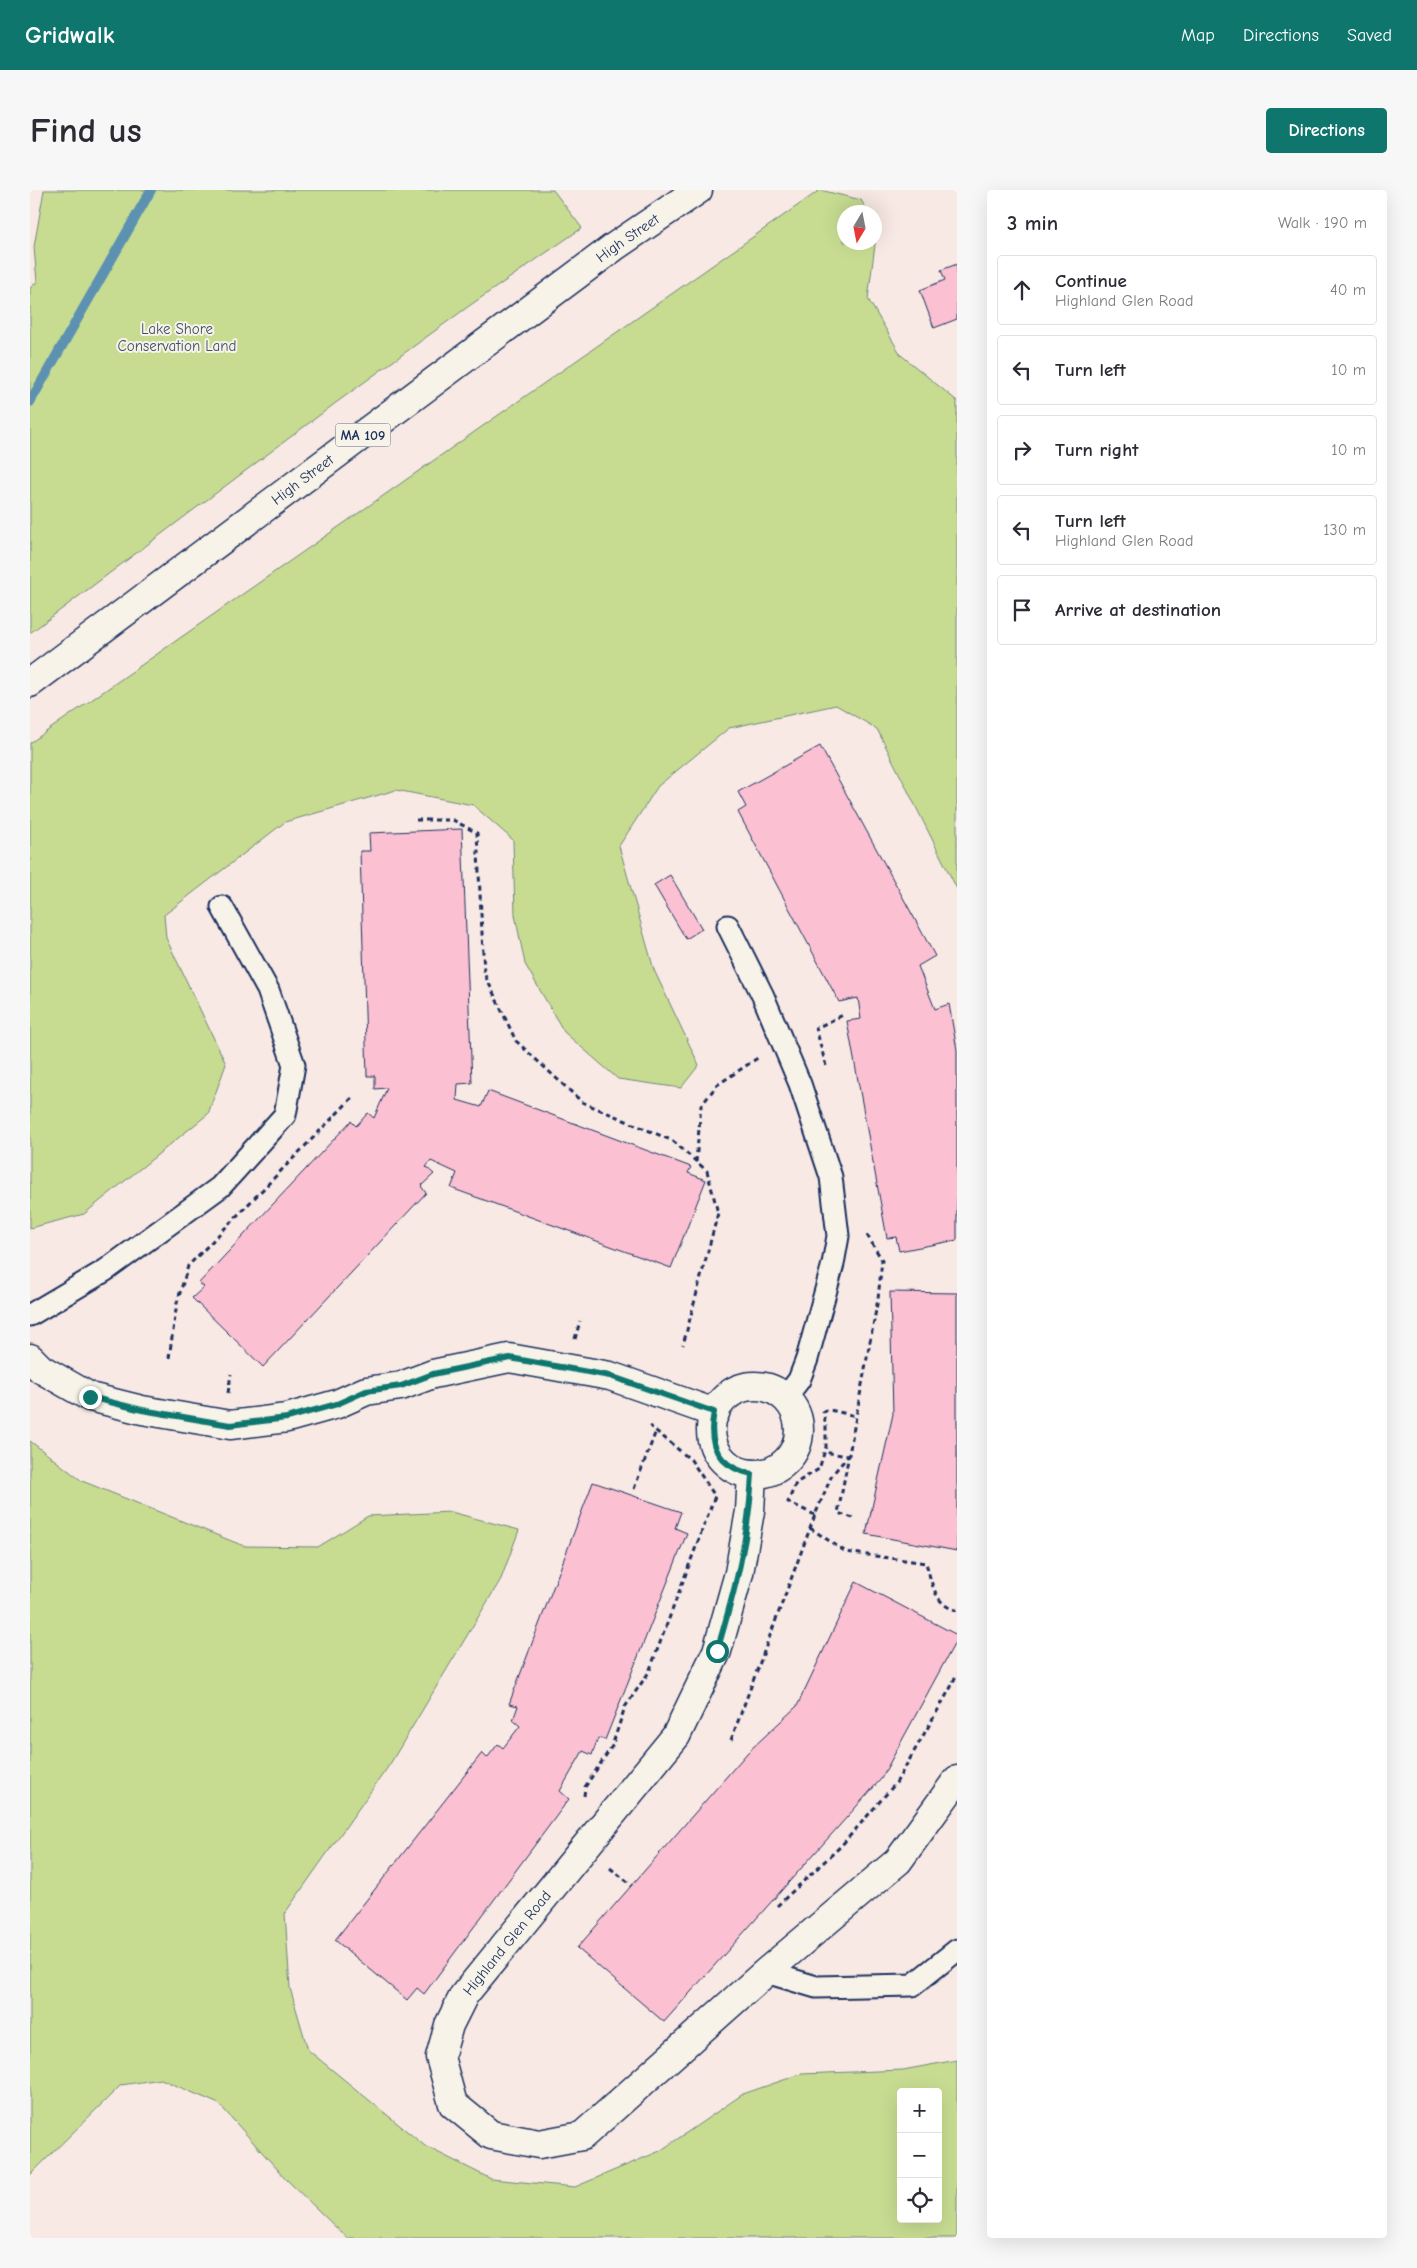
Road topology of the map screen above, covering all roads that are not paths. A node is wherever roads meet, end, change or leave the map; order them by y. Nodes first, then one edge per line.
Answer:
1 (698, 190) edge
2 (30, 683) edge
3 (222, 907) dead end
4 (728, 926) dead end
5 (30, 1315) edge
6 (30, 1358) edge
7 (785, 1398) junction
8 (714, 1412) junction
9 (752, 1474) junction
10 (957, 1780) edge
11 (957, 1950) edge
12 (766, 1972) junction

1 - 2 street, High Street / MA 109
3 - 5 lane
4 - 7 lane
6 - 8 street
7 - 8 street
7 - 9 street
8 - 9 street
9 - 12 street, Highland Glen Road
10 - 12 street, Highland Glen Road
11 - 12 lane

